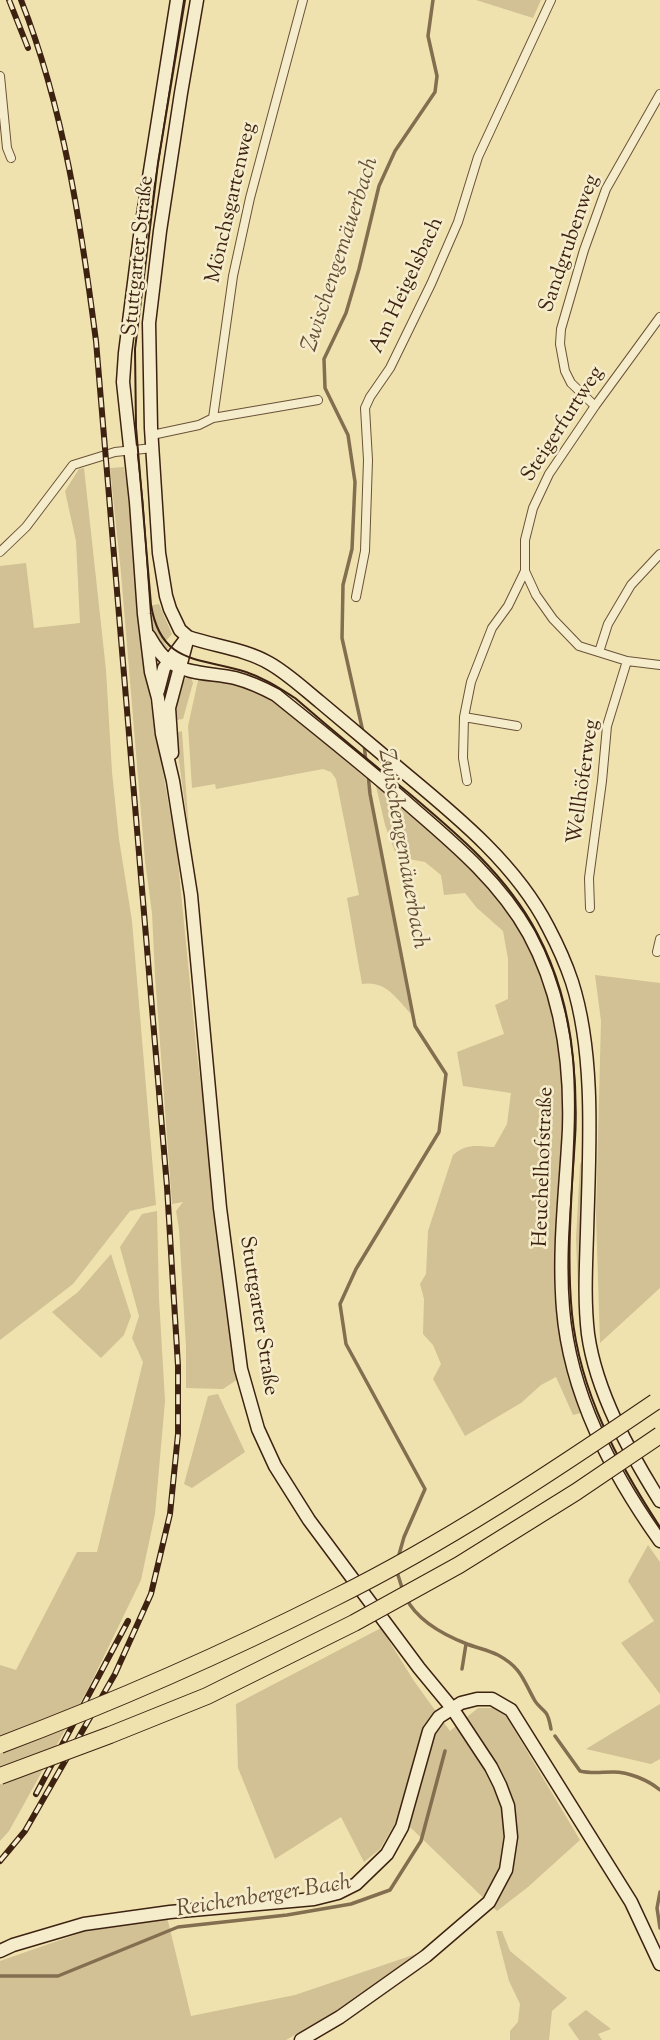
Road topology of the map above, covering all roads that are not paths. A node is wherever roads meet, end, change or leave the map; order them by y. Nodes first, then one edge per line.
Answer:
1 (177, 0) edge
2 (197, 0) edge
3 (303, 0) edge
4 (551, 0) edge
5 (0, 76) edge
6 (660, 94) edge
7 (10, 158) dead end
8 (660, 317) edge
9 (318, 400) dead end
10 (595, 406) junction
11 (213, 418) junction
12 (152, 441) junction
13 (129, 450) junction
14 (0, 552) edge
15 (660, 554) edge
16 (526, 571) junction
17 (356, 597) dead end
18 (148, 632) junction
19 (188, 637) junction
20 (599, 652) junction
21 (626, 662) junction
22 (174, 664) junction
23 (660, 665) edge
24 (158, 698) junction
25 (464, 717) junction
26 (517, 726) dead end
27 (173, 781) junction
28 (467, 781) dead end
29 (590, 908) dead end
30 (660, 939) edge
31 (657, 953) dead end
32 (655, 1402) dead end
33 (660, 1435) edge
34 (660, 1502) edge
35 (660, 1541) edge
36 (452, 1708) junction
37 (0, 1745) edge
38 (0, 1776) edge
39 (656, 1945) edge
40 (0, 1951) edge
41 (660, 1964) edge
42 (301, 2040) edge

1 - 13 main road, Stuttgarter Straße
2 - 12 main road, Stuttgarter Straße
3 - 11 street, Mönchsgartenweg
4 - 17 street, Am Heigelsbach
5 - 7 street
6 - 10 street, Sandgrubenweg
8 - 10 street, Steigerfurtweg
9 - 11 street
10 - 16 street, Steigerfurtweg
11 - 12 street
12 - 13 street
12 - 19 main road, Stuttgarter Straße
13 - 14 street
13 - 18 main road, Stuttgarter Straße
15 - 20 street
16 - 20 street
16 - 25 street, Steigerfurtweg
18 - 22 main road, Stuttgarter Straße
18 - 24 main road, Stuttgarter Straße
19 - 22 main road, Stuttgarter Straße
19 - 34 main road, Heuchelhofstraße
20 - 21 street
21 - 23 street
21 - 29 street, Wellhöferweg
22 - 24 main road, Stuttgarter Straße
22 - 27 main road, Stuttgarter Straße
22 - 35 main road, Heuchelhofstraße
24 - 27 main road, Stuttgarter Straße
25 - 26 street
25 - 28 street, Steigerfurtweg
27 - 36 main road, Stuttgarter Straße
30 - 31 street
32 - 37 highway, bridge
33 - 38 highway, bridge
36 - 39 main road
36 - 40 main road
36 - 42 main road, Stuttgarter Straße
39 - 41 main road

